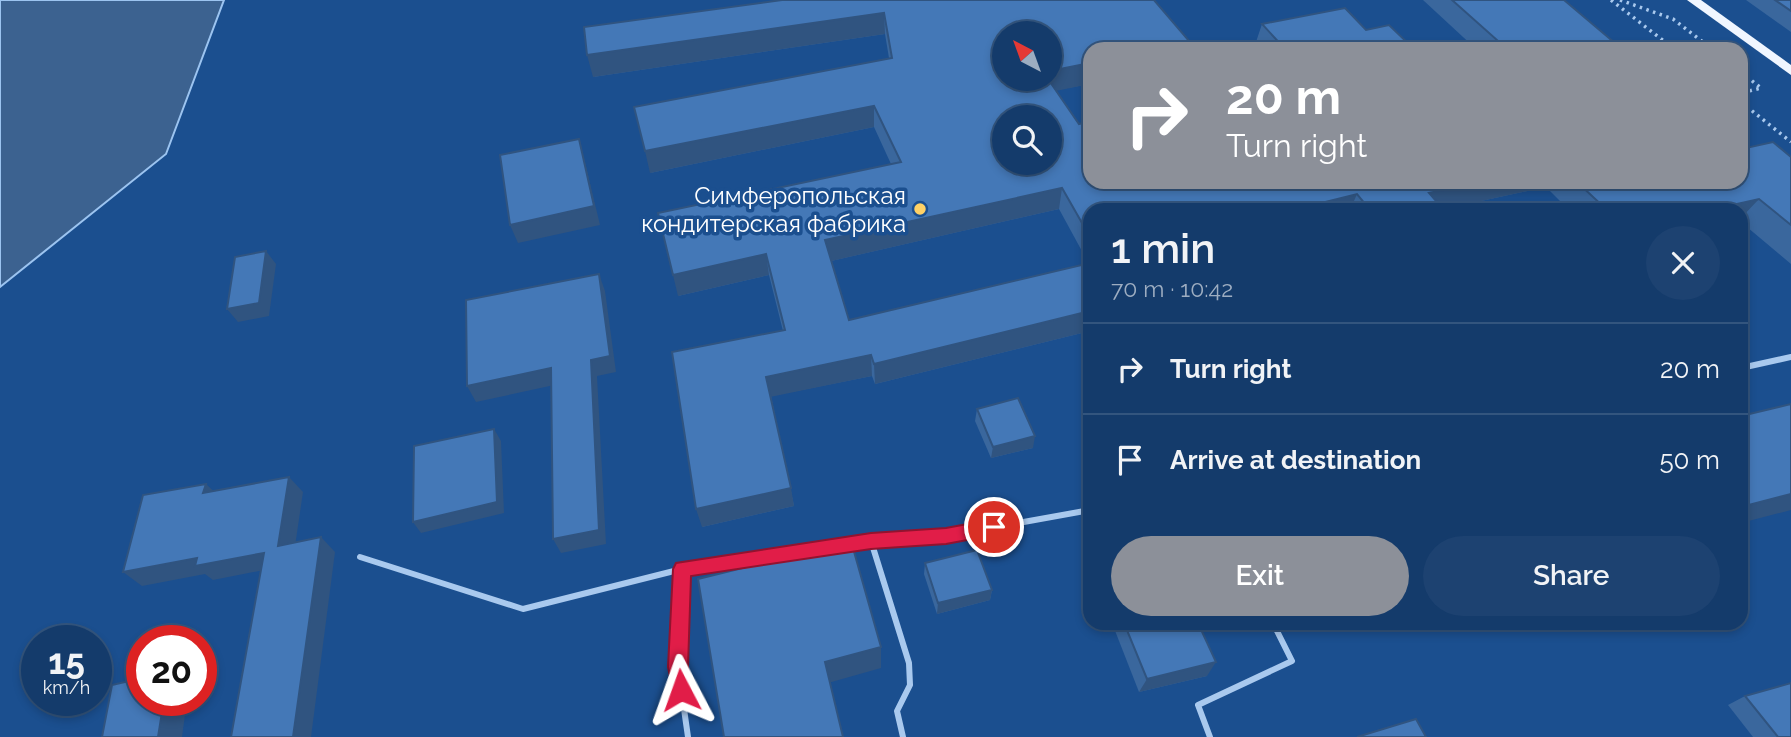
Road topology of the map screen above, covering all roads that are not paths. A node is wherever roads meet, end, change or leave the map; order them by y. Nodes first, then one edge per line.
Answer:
1 (1693, 0) edge
2 (1791, 71) edge
3 (1791, 357) edge
4 (1748, 366) edge
5 (1083, 511) edge
6 (871, 541) junction
7 (360, 557) dead end
8 (682, 569) junction
9 (1276, 630) edge
10 (688, 737) edge
11 (903, 737) edge
12 (1210, 737) edge

1 - 2 main road
3 - 4 lane
5 - 6 lane
6 - 8 lane
6 - 11 lane
7 - 8 lane
8 - 10 lane
9 - 12 lane

